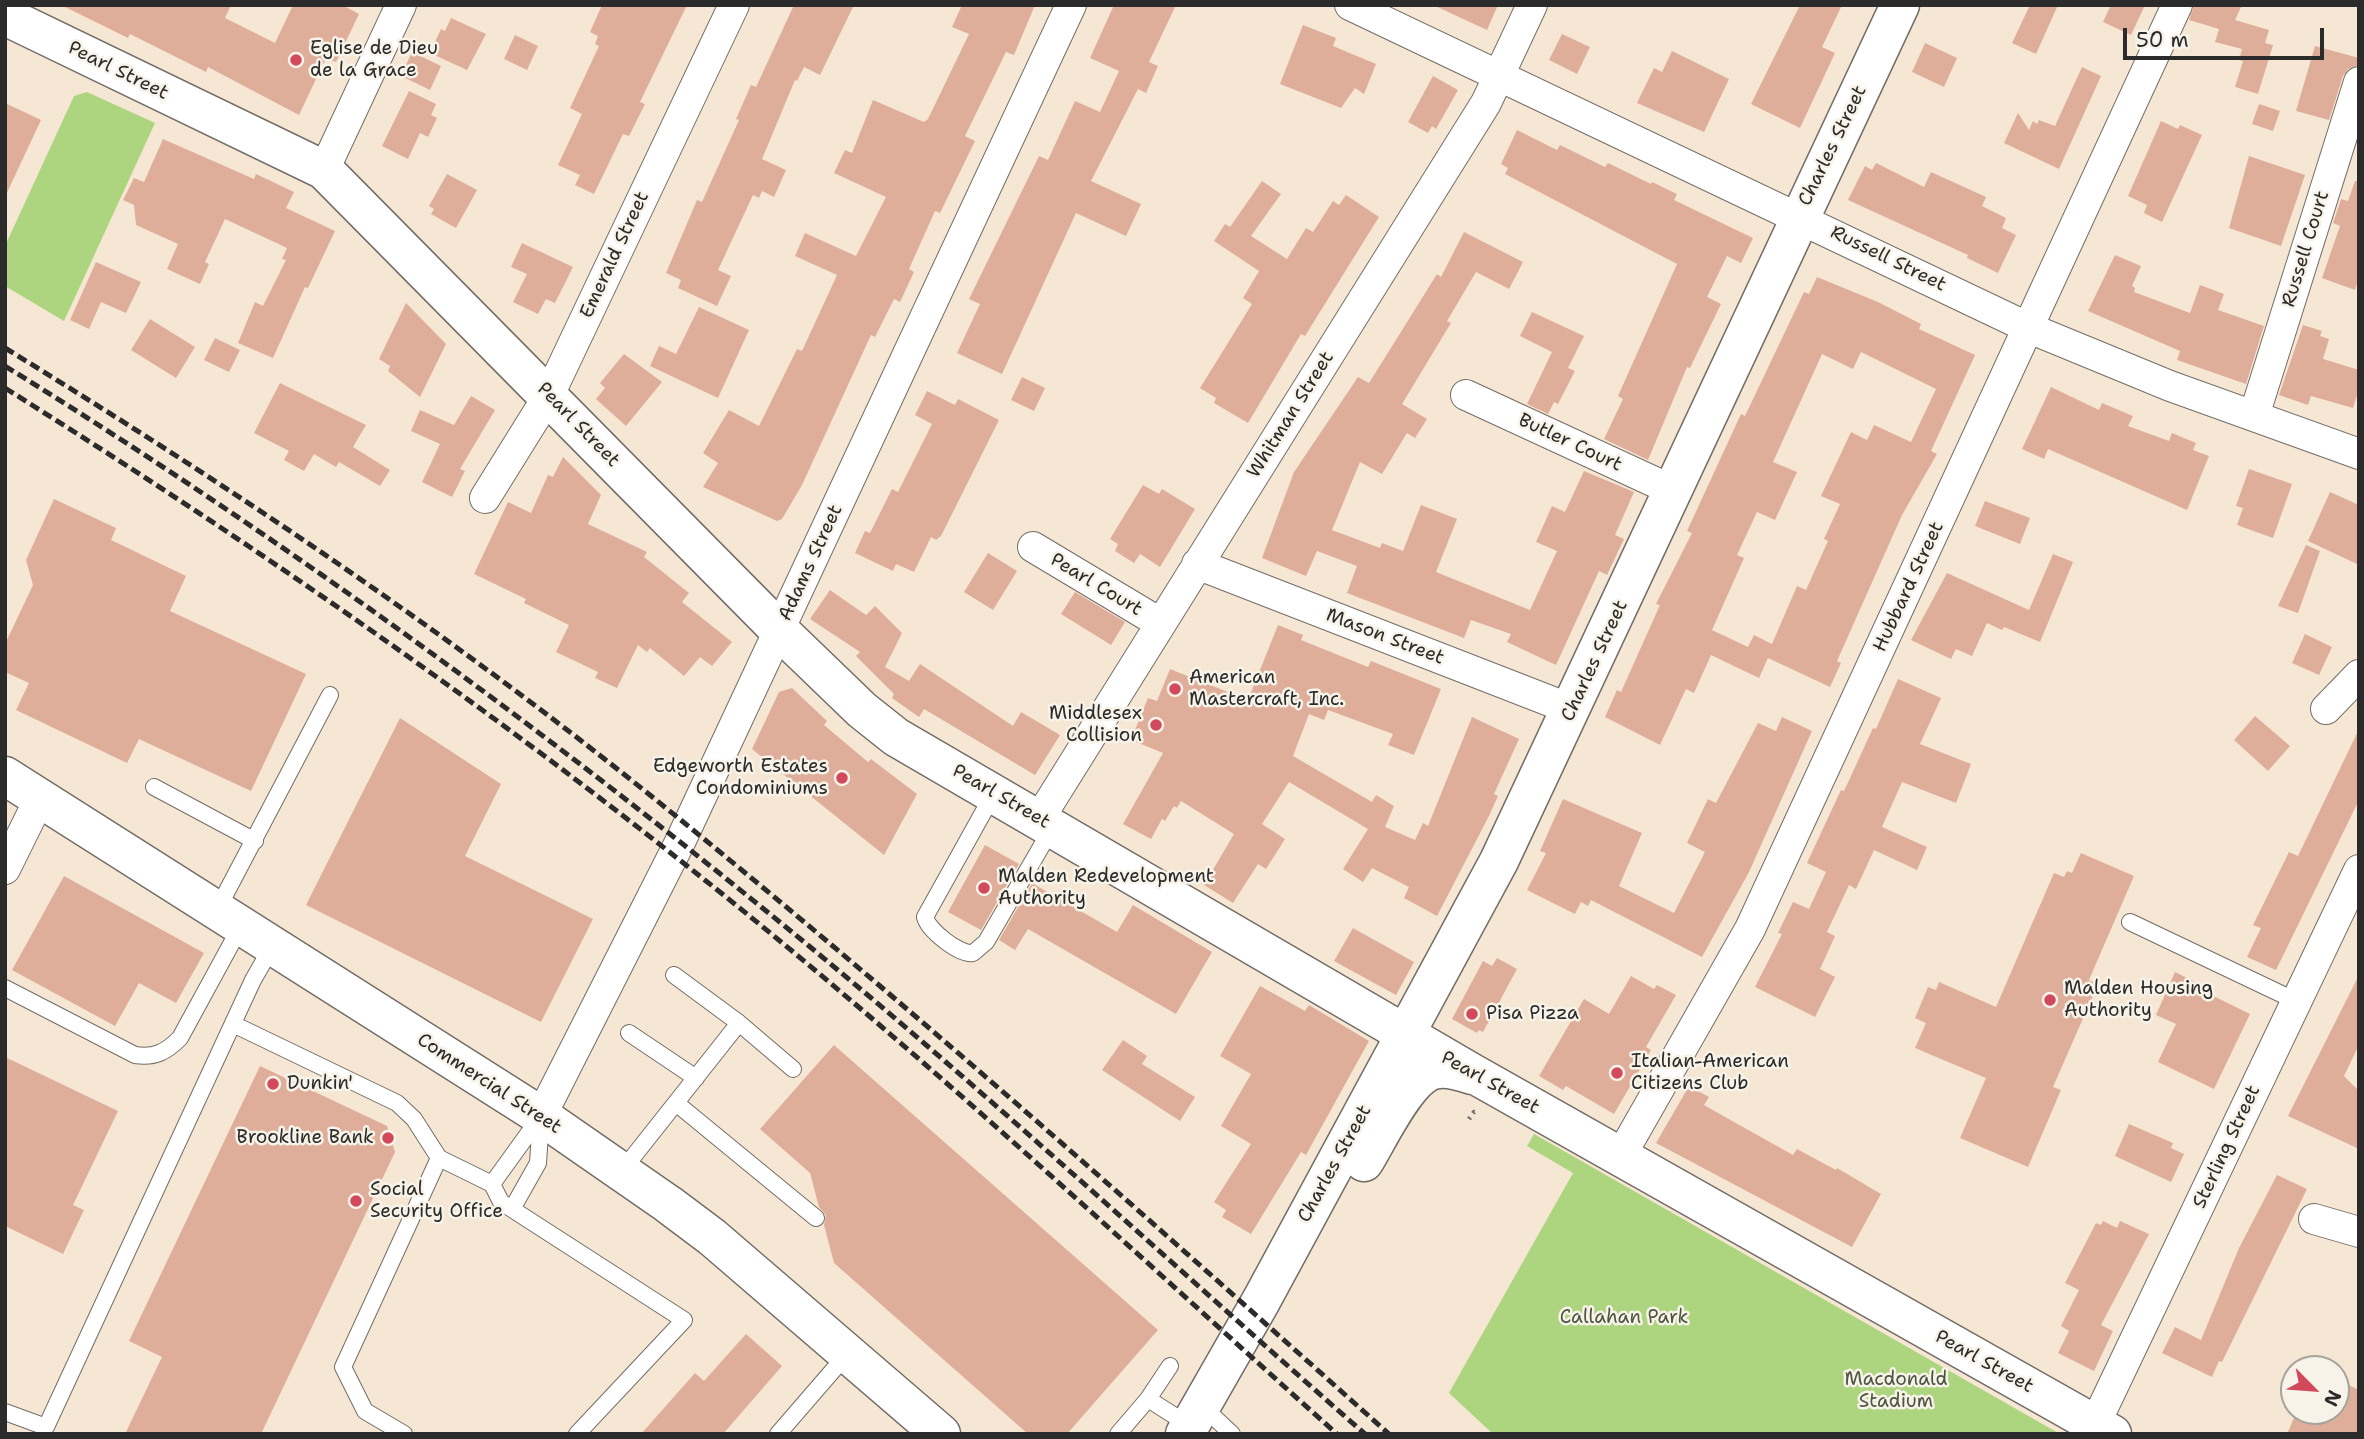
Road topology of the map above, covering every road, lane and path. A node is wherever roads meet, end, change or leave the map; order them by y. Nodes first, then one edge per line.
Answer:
1 (401, 5) edge
2 (734, 5) edge
3 (1071, 5) edge
4 (1350, 5) edge
5 (1532, 5) edge
6 (1900, 5) edge
7 (2176, 5) edge
8 (5, 16) edge
9 (1500, 74) junction
10 (2359, 82) edge
11 (324, 170) junction
12 (1799, 216) junction
13 (2029, 328) junction
14 (549, 395) junction
15 (1466, 395) dead end
16 (2253, 416) junction
17 (2359, 454) edge
18 (1674, 491) junction
19 (485, 498) dead end
20 (1033, 547) dead end
21 (1197, 564) junction
22 (1160, 623) junction
23 (780, 631) junction
24 (2359, 675) edge
25 (330, 695) dead end
26 (2326, 709) dead end
27 (1573, 710) junction
28 (5, 776) edge
29 (154, 787) dead end
30 (994, 793) junction
31 (40, 798) junction
32 (1046, 823) junction
33 (255, 841) junction
34 (5, 869) edge
35 (2359, 870) edge
36 (229, 918) junction
37 (2349, 918) edge
38 (2130, 922) dead end
39 (273, 946) junction
40 (674, 975) dead end
41 (5, 988) edge
42 (2296, 1001) junction
43 (739, 1023) junction
44 (235, 1025) junction
45 (629, 1033) dead end
46 (1405, 1035) junction
47 (793, 1069) dead end
48 (696, 1078) junction
49 (1483, 1079) junction
50 (676, 1103) junction
51 (541, 1116) junction
52 (1620, 1157) junction
53 (439, 1158) junction
54 (621, 1172) junction
55 (492, 1184) junction
56 (512, 1209) junction
57 (816, 1218) dead end
58 (2314, 1219) dead end
59 (2359, 1232) edge
60 (1261, 1301) junction
61 (848, 1353) junction
62 (1170, 1366) dead end
63 (1148, 1399) junction
64 (5, 1412) edge
65 (1192, 1421) edge
66 (2103, 1429) edge
67 (404, 1434) edge
68 (577, 1434) edge
69 (778, 1434) edge
70 (942, 1434) edge
71 (1118, 1434) edge
72 (1232, 1434) edge

1 - 11 street
2 - 14 street, Emerald Street
3 - 23 street, Adams Street
4 - 9 street, Russell Street
5 - 9 street, Whitman Street
6 - 12 street, Charles Street
7 - 13 street, Hubbard Street
8 - 11 street, Pearl Street
9 - 12 street, Russell Street
9 - 21 street, Whitman Street
10 - 16 street, Russell Court
11 - 14 street, Pearl Street
12 - 13 street, Russell Street
12 - 18 street, Charles Street
13 - 16 street, Russell Street
13 - 52 street, Hubbard Street
14 - 19 street, Emerald Street
14 - 23 street, Pearl Street
15 - 18 street, Butler Court
16 - 17 street, Russell Street
18 - 27 street, Charles Street
20 - 22 street, Pearl Court
21 - 22 street, Whitman Street
21 - 27 street, Mason Street
22 - 32 street, Whitman Street
23 - 30 street, Pearl Street
23 - 51 street, Adams Street
24 - 26 street
25 - 33 lane
27 - 46 street, Charles Street
28 - 31 street, Commercial Street
29 - 33 lane
30 - 32 street, Pearl Street
30 - 32 lane
31 - 34 street
31 - 36 street, Commercial Street
32 - 46 street, Pearl Street
33 - 36 lane
35 - 37 street, Sterling Street
36 - 39 street, Commercial Street
36 - 41 lane
37 - 42 street, Sterling Street
38 - 42 lane
39 - 44 lane
39 - 51 street, Commercial Street
40 - 43 lane
42 - 66 street, Sterling Street
43 - 47 lane
43 - 48 lane
44 - 53 lane
44 - 64 lane
45 - 48 lane
46 - 49 street, Pearl Street
46 - 60 street, Charles Street
48 - 50 lane
49 - 52 street, Pearl Street
49 - 60 street, Charles Street
50 - 54 lane
50 - 57 lane
51 - 54 street, Commercial Street
51 - 55 lane
51 - 56 lane
52 - 66 street, Pearl Street
53 - 55 lane
53 - 67 lane
54 - 61 street, Commercial Street
55 - 56 lane
56 - 68 lane
58 - 59 street
60 - 65 street, Charles Street
61 - 69 lane
61 - 70 street, Commercial Street
62 - 63 lane
63 - 65 lane
63 - 71 lane
65 - 72 lane

